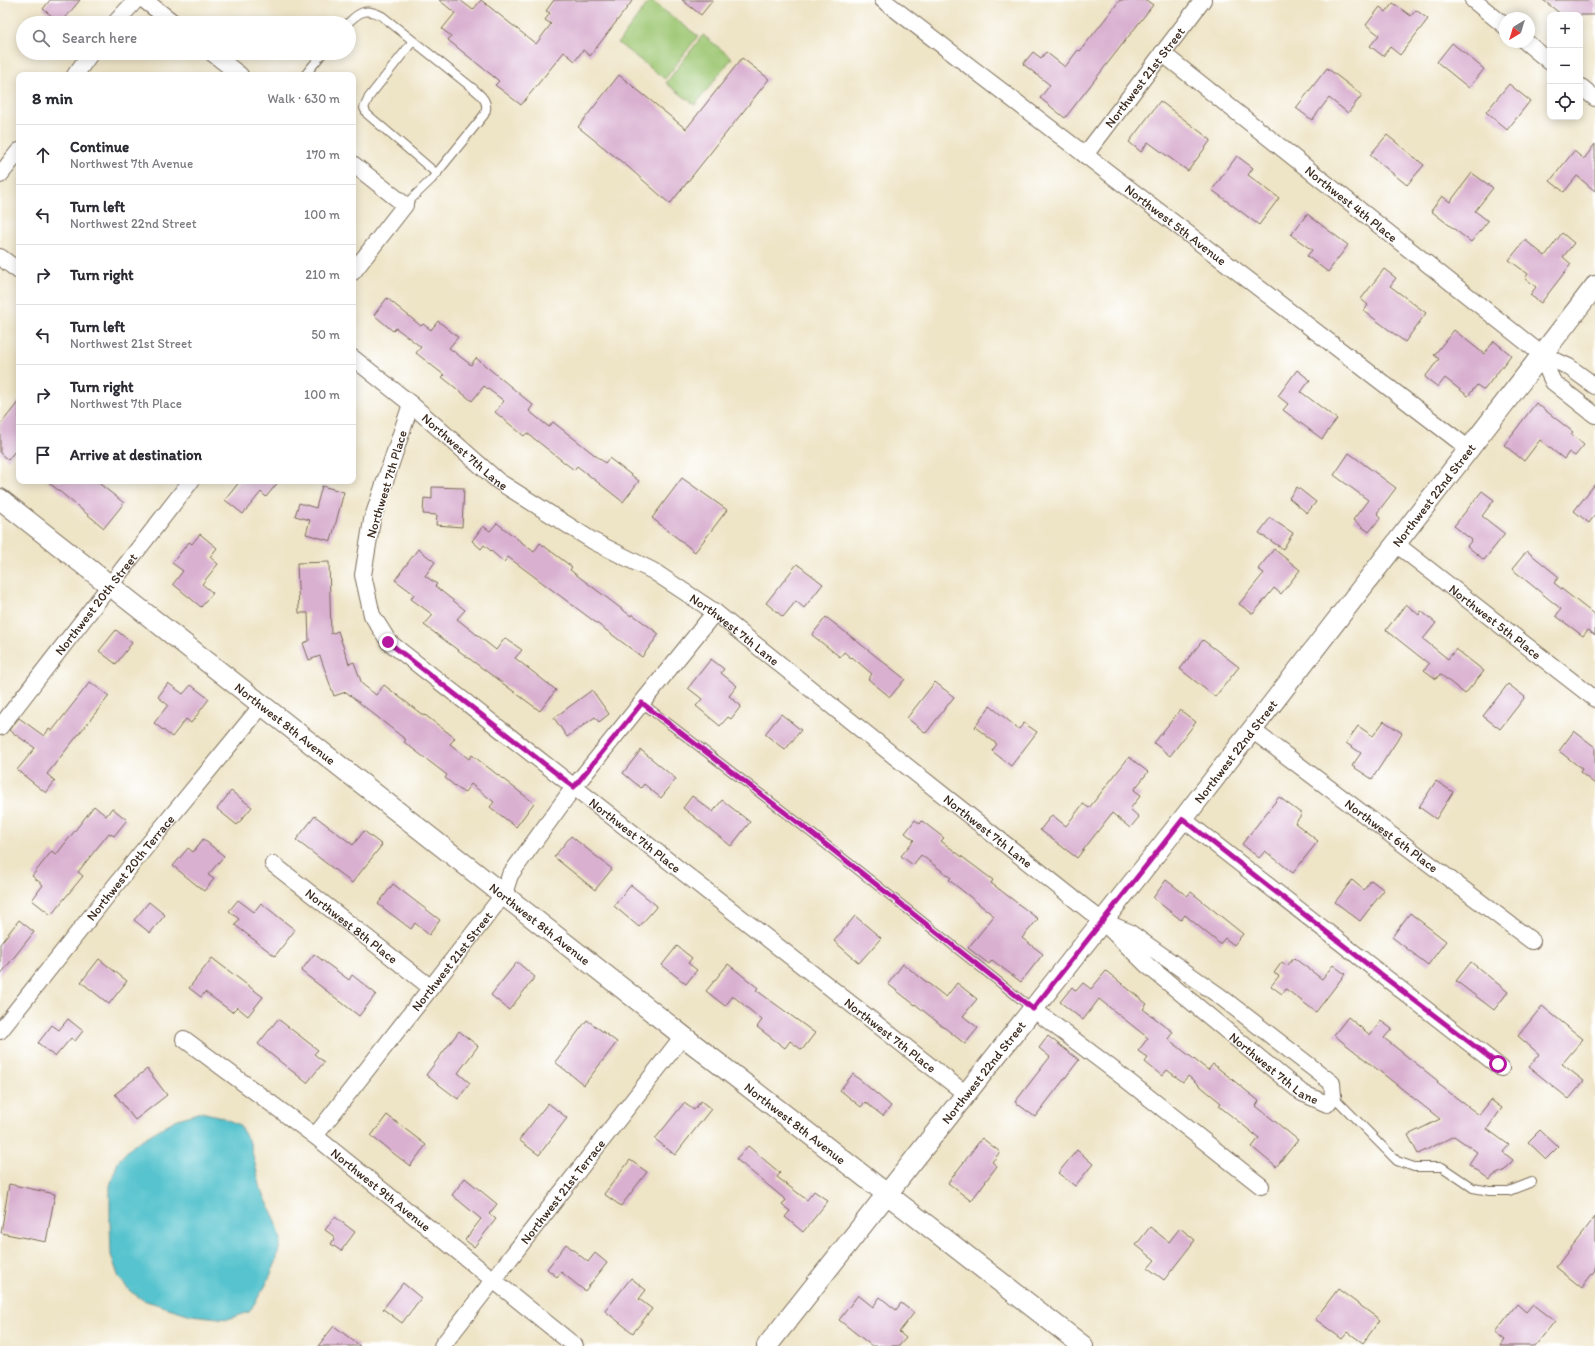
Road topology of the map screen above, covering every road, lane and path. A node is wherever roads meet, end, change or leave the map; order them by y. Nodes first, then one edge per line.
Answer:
1 (136, 0) edge
2 (144, 0) edge
3 (882, 0) edge
4 (1203, 0) edge
5 (1473, 0) edge
6 (121, 16) edge
7 (165, 16) edge
8 (356, 16) edge
9 (1499, 21) edge
10 (413, 41) junction
11 (1533, 48) edge
12 (1162, 53) junction
13 (86, 60) edge
14 (221, 60) edge
15 (317, 60) edge
16 (1547, 60) edge
17 (77, 72) edge
18 (236, 72) edge
19 (307, 72) edge
20 (1583, 88) edge
21 (1595, 98) edge
22 (16, 155) edge
23 (1085, 155) junction
24 (356, 166) edge
25 (437, 174) junction
26 (0, 175) edge
27 (405, 205) junction
28 (0, 257) edge
29 (356, 268) edge
30 (16, 269) edge
31 (1595, 286) edge
32 (1541, 354) junction
33 (356, 360) edge
34 (1595, 386) edge
35 (411, 404) junction
36 (1595, 415) edge
37 (1469, 449) junction
38 (189, 484) edge
39 (0, 499) edge
40 (1396, 544) junction
41 (110, 585) junction
42 (715, 612) junction
43 (1595, 699) edge
44 (642, 703) junction
45 (263, 704) junction
46 (0, 727) edge
47 (1252, 730) junction
48 (574, 787) junction
49 (1183, 819) junction
50 (273, 864) dead end
51 (504, 894) junction
52 (1102, 921) junction
53 (1532, 941) dead end
54 (430, 987) junction
55 (1033, 1009) junction
56 (0, 1031) edge
57 (683, 1036) junction
58 (184, 1039) dead end
59 (1501, 1068) dead end
60 (966, 1094) junction
61 (1333, 1096) junction
62 (315, 1136) junction
63 (1532, 1182) dead end
64 (1261, 1186) dead end
65 (886, 1194) junction
66 (493, 1280) junction
67 (442, 1346) edge
68 (575, 1346) edge
69 (767, 1346) edge
70 (1083, 1346) edge

1 - 6 street
2 - 7 street
3 - 23 street, Northwest 5th Avenue
4 - 12 street, Northwest 21st Street
5 - 9 street
8 - 10 lane
10 - 25 lane
10 - 25 lane
11 - 16 street
12 - 23 street, Northwest 21st Street
12 - 32 street, Northwest 4th Place
13 - 17 street
14 - 18 street
15 - 19 lane
20 - 21 street
22 - 26 street
23 - 37 street, Northwest 5th Avenue
24 - 27 street
25 - 27 lane
27 - 29 street
28 - 30 street
31 - 32 street, Northwest 22nd Street
32 - 34 street, Northwest 4th Place
32 - 36 street
32 - 37 street, Northwest 22nd Street
33 - 35 street, Northwest 7th Lane
35 - 42 street, Northwest 7th Lane
35 - 48 street, Northwest 7th Place
37 - 40 street, Northwest 22nd Street
38 - 41 street, Northwest 20th Street
39 - 41 street, Northwest 8th Avenue
40 - 43 street, Northwest 5th Place
40 - 47 street, Northwest 22nd Street
41 - 45 street, Northwest 8th Avenue
41 - 46 street, Northwest 20th Street
42 - 44 street, Northwest 21st Street
42 - 52 street, Northwest 7th Lane
44 - 48 street, Northwest 21st Street
44 - 55 lane
45 - 51 street, Northwest 8th Avenue
45 - 56 street, Northwest 20th Terrace
47 - 49 street, Northwest 22nd Street
47 - 53 street, Northwest 6th Place
48 - 51 street, Northwest 21st Street
48 - 60 street, Northwest 7th Place
49 - 52 street, Northwest 22nd Street
49 - 59 street
50 - 54 street, Northwest 8th Place
51 - 54 street, Northwest 21st Street
51 - 57 street, Northwest 8th Avenue
52 - 55 street, Northwest 22nd Street
52 - 61 street, Northwest 7th Lane
52 - 61 street, Northwest 7th Lane
54 - 62 street, Northwest 21st Street
55 - 60 street, Northwest 22nd Street
55 - 64 street
57 - 65 street, Northwest 8th Avenue
57 - 66 street, Northwest 21st Terrace
58 - 62 street, Northwest 9th Avenue
60 - 65 street, Northwest 22nd Street
61 - 63 lane
62 - 66 street, Northwest 9th Avenue
65 - 69 street, Northwest 22nd Street
65 - 70 street, Northwest 8th Avenue
66 - 67 street, Northwest 21st Terrace
66 - 68 street, Northwest 9th Avenue

